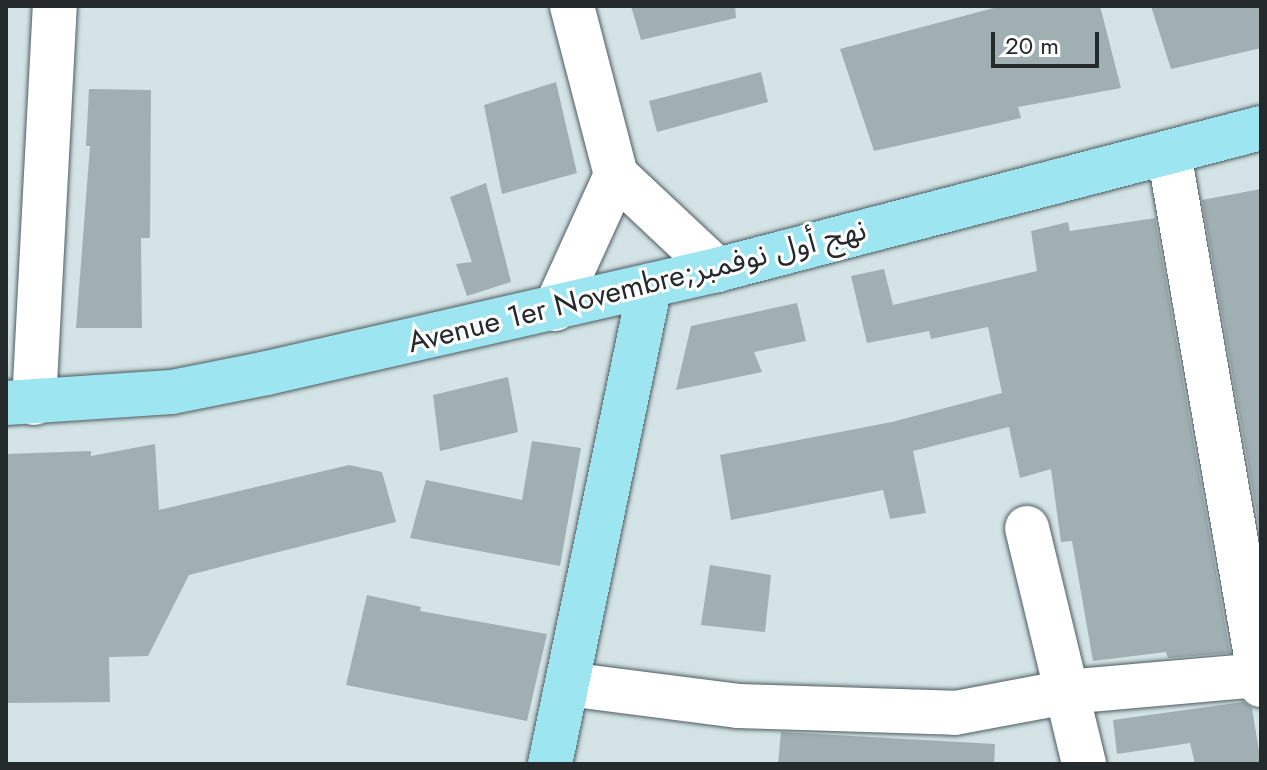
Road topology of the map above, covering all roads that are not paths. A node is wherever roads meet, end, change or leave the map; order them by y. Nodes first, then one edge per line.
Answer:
1 (55, 6) edge
2 (572, 6) edge
3 (1261, 128) edge
4 (1169, 153) junction
5 (616, 175) junction
6 (717, 270) junction
7 (650, 285) junction
8 (555, 309) junction
9 (20, 403) edge
10 (1027, 528) dead end
11 (1260, 678) edge
12 (567, 684) junction
13 (1066, 692) junction
14 (550, 764) edge
15 (1084, 764) edge

1 - 9 street
2 - 5 street
3 - 4 main road, Avenue 1er Novembre;نهج أول نوفمبر
4 - 6 main road, Avenue 1er Novembre;نهج أول نوفمبر
4 - 11 street
5 - 6 street
5 - 8 street
6 - 7 main road, Avenue 1er Novembre;نهج أول نوفمبر
7 - 8 main road, Avenue 1er Novembre;نهج أول نوفمبر
7 - 12 main road
8 - 9 main road, Avenue 1er Novembre;نهج أول نوفمبر
10 - 13 street
11 - 13 street
12 - 13 street
12 - 14 main road
13 - 15 street

